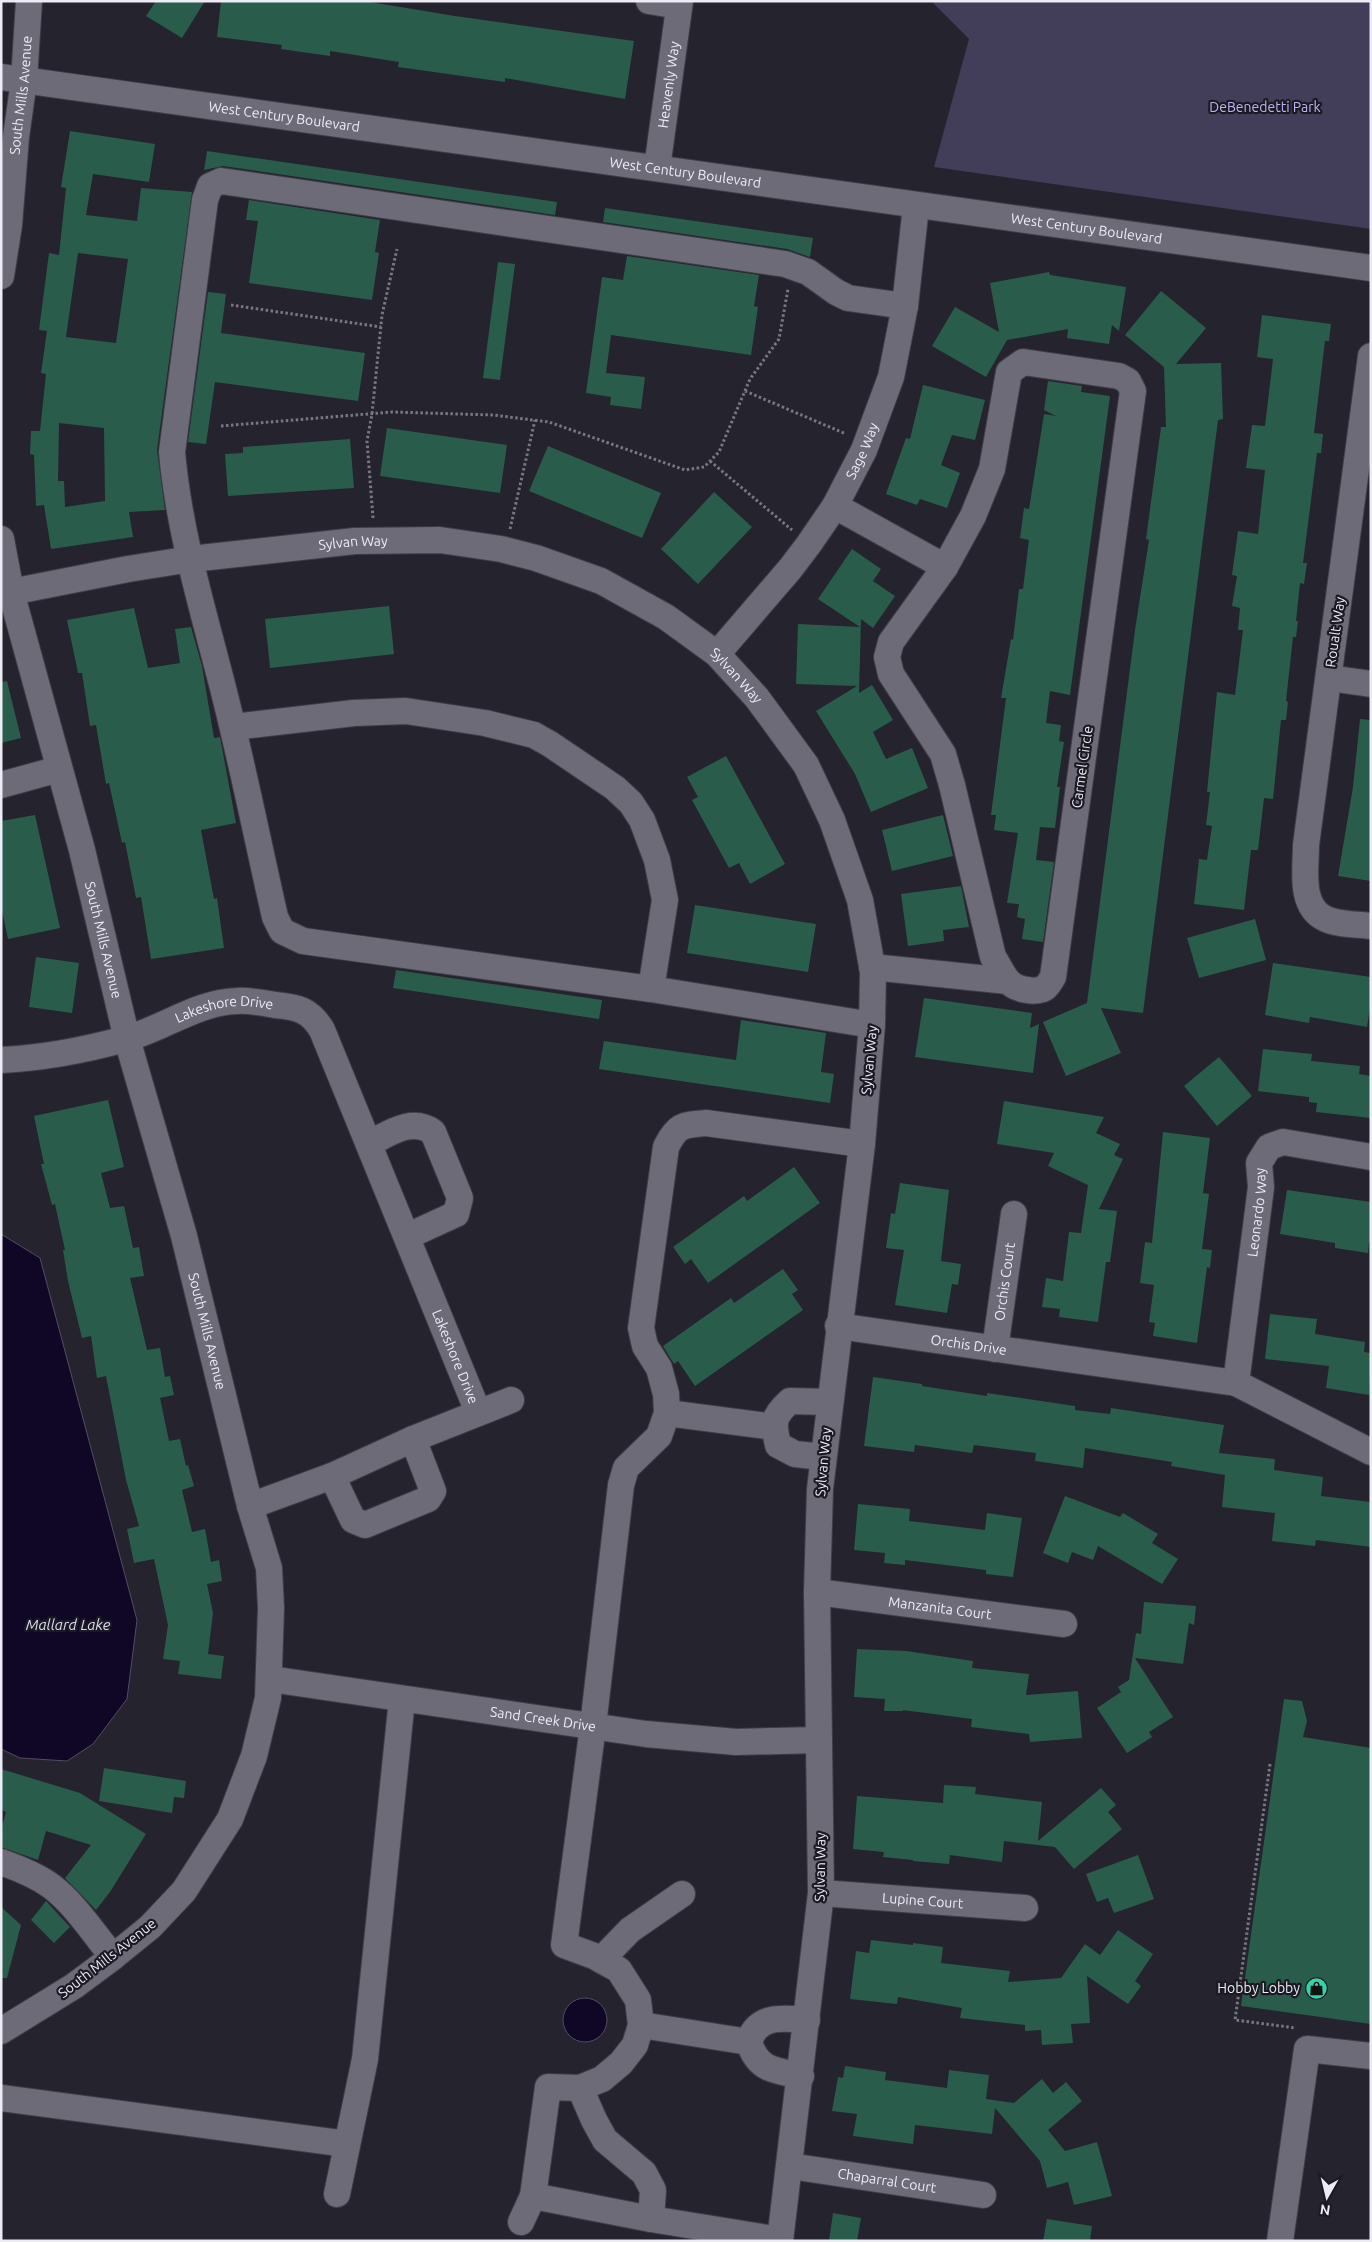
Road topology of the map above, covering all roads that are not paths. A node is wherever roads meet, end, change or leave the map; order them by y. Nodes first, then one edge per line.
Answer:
1 (28, 1) edge
2 (649, 1) edge
3 (680, 4) edge
4 (13, 78) edge
5 (657, 168) junction
6 (916, 206) junction
7 (1371, 268) edge
8 (1, 276) edge
9 (905, 306) junction
10 (1371, 356) edge
11 (1366, 440) edge
12 (834, 506) junction
13 (1, 539) edge
14 (190, 560) junction
15 (945, 567) junction
16 (11, 592) junction
17 (717, 654) junction
18 (1329, 678) junction
19 (1371, 684) edge
20 (233, 728) junction
21 (59, 769) junction
22 (1, 785) edge
23 (1371, 926) edge
24 (872, 967) junction
25 (1008, 981) junction
26 (651, 989) junction
27 (872, 1025) junction
28 (127, 1039) junction
29 (1, 1060) edge
30 (370, 1143) junction
31 (862, 1144) junction
32 (1371, 1157) edge
33 (1014, 1214) dead end
34 (408, 1236) junction
35 (838, 1326) junction
36 (995, 1349) junction
37 (1236, 1383) junction
38 (510, 1400) dead end
39 (829, 1402) junction
40 (478, 1412) junction
41 (667, 1413) junction
42 (774, 1427) junction
43 (413, 1439) junction
44 (1371, 1452) edge
45 (823, 1457) junction
46 (332, 1476) junction
47 (250, 1506) junction
48 (817, 1592) junction
49 (1064, 1624) dead end
50 (270, 1679) junction
51 (402, 1699) junction
52 (594, 1726) junction
53 (819, 1740) junction
54 (1, 1862) edge
55 (821, 1893) junction
56 (682, 1894) dead end
57 (1026, 1908) dead end
58 (113, 1957) junction
59 (601, 1960) junction
60 (807, 2020) junction
61 (641, 2025) junction
62 (1, 2031) edge
63 (749, 2042) junction
64 (1371, 2056) edge
65 (801, 2076) junction
66 (580, 2088) junction
67 (1, 2098) edge
68 (347, 2144) junction
69 (790, 2166) junction
70 (337, 2194) dead end
71 (983, 2195) dead end
72 (533, 2196) junction
73 (651, 2219) junction
74 (521, 2222) dead end
75 (780, 2240) edge
76 (1280, 2241) edge

1 - 4 street, South Mills Avenue
2 - 3 street
3 - 5 street, Heavenly Way
4 - 5 street, West Century Boulevard
4 - 8 street, South Mills Avenue
5 - 6 street, West Century Boulevard
6 - 7 street, West Century Boulevard
6 - 9 street, Sage Way
9 - 12 street, Sage Way
9 - 14 street
10 - 11 street, Roualt Way
11 - 18 street, Roualt Way
12 - 15 street
12 - 17 street, Sage Way
13 - 16 street, South Mills Avenue
14 - 16 street, Sylvan Way
14 - 17 street, Sylvan Way
14 - 20 street
15 - 25 street, Carmel Circle
15 - 25 street, Carmel Circle
16 - 21 street, South Mills Avenue
17 - 24 street, Sylvan Way
18 - 19 street
18 - 23 street, Roualt Way
20 - 26 street
20 - 26 street
21 - 22 street
21 - 28 street, South Mills Avenue
24 - 25 street
24 - 27 street, Sylvan Way
26 - 27 street
27 - 31 street, Sylvan Way
28 - 29 street, Lakeshore Drive
28 - 30 street, Lakeshore Drive
28 - 47 street, South Mills Avenue
30 - 34 street, Lakeshore Drive
30 - 34 street
31 - 35 street, Sylvan Way
31 - 41 street
32 - 37 street, Leonardo Way
33 - 36 street, Orchis Court
34 - 40 street, Lakeshore Drive
35 - 36 street, Orchis Drive
35 - 39 street, Sylvan Way
36 - 37 street, Orchis Drive
37 - 44 street
38 - 40 street
39 - 42 street
39 - 45 street, Sylvan Way
40 - 43 street, Lakeshore Drive
41 - 42 street
41 - 52 street
42 - 45 street
43 - 46 street, Lakeshore Drive
43 - 46 street
45 - 48 street, Sylvan Way
46 - 47 street, Lakeshore Drive
47 - 50 street, South Mills Avenue
48 - 49 street, Manzanita Court
48 - 53 street, Sylvan Way
50 - 51 street, Sand Creek Drive
50 - 58 street, South Mills Avenue
51 - 52 street, Sand Creek Drive
51 - 68 street
52 - 53 street, Sand Creek Drive
52 - 59 street
53 - 55 street, Sylvan Way
54 - 58 street
55 - 57 street, Lupine Court
55 - 60 street, Sylvan Way
56 - 59 street
58 - 62 street, South Mills Avenue
59 - 61 street
60 - 63 street
60 - 65 street, Sylvan Way
61 - 63 street
61 - 66 street
63 - 65 street
64 - 76 street
65 - 69 street, Sylvan Way
66 - 72 street
66 - 73 street
67 - 68 street
68 - 70 street
69 - 71 street, Chaparral Court
69 - 75 street, Sylvan Way
72 - 73 street
72 - 74 street
73 - 75 street

